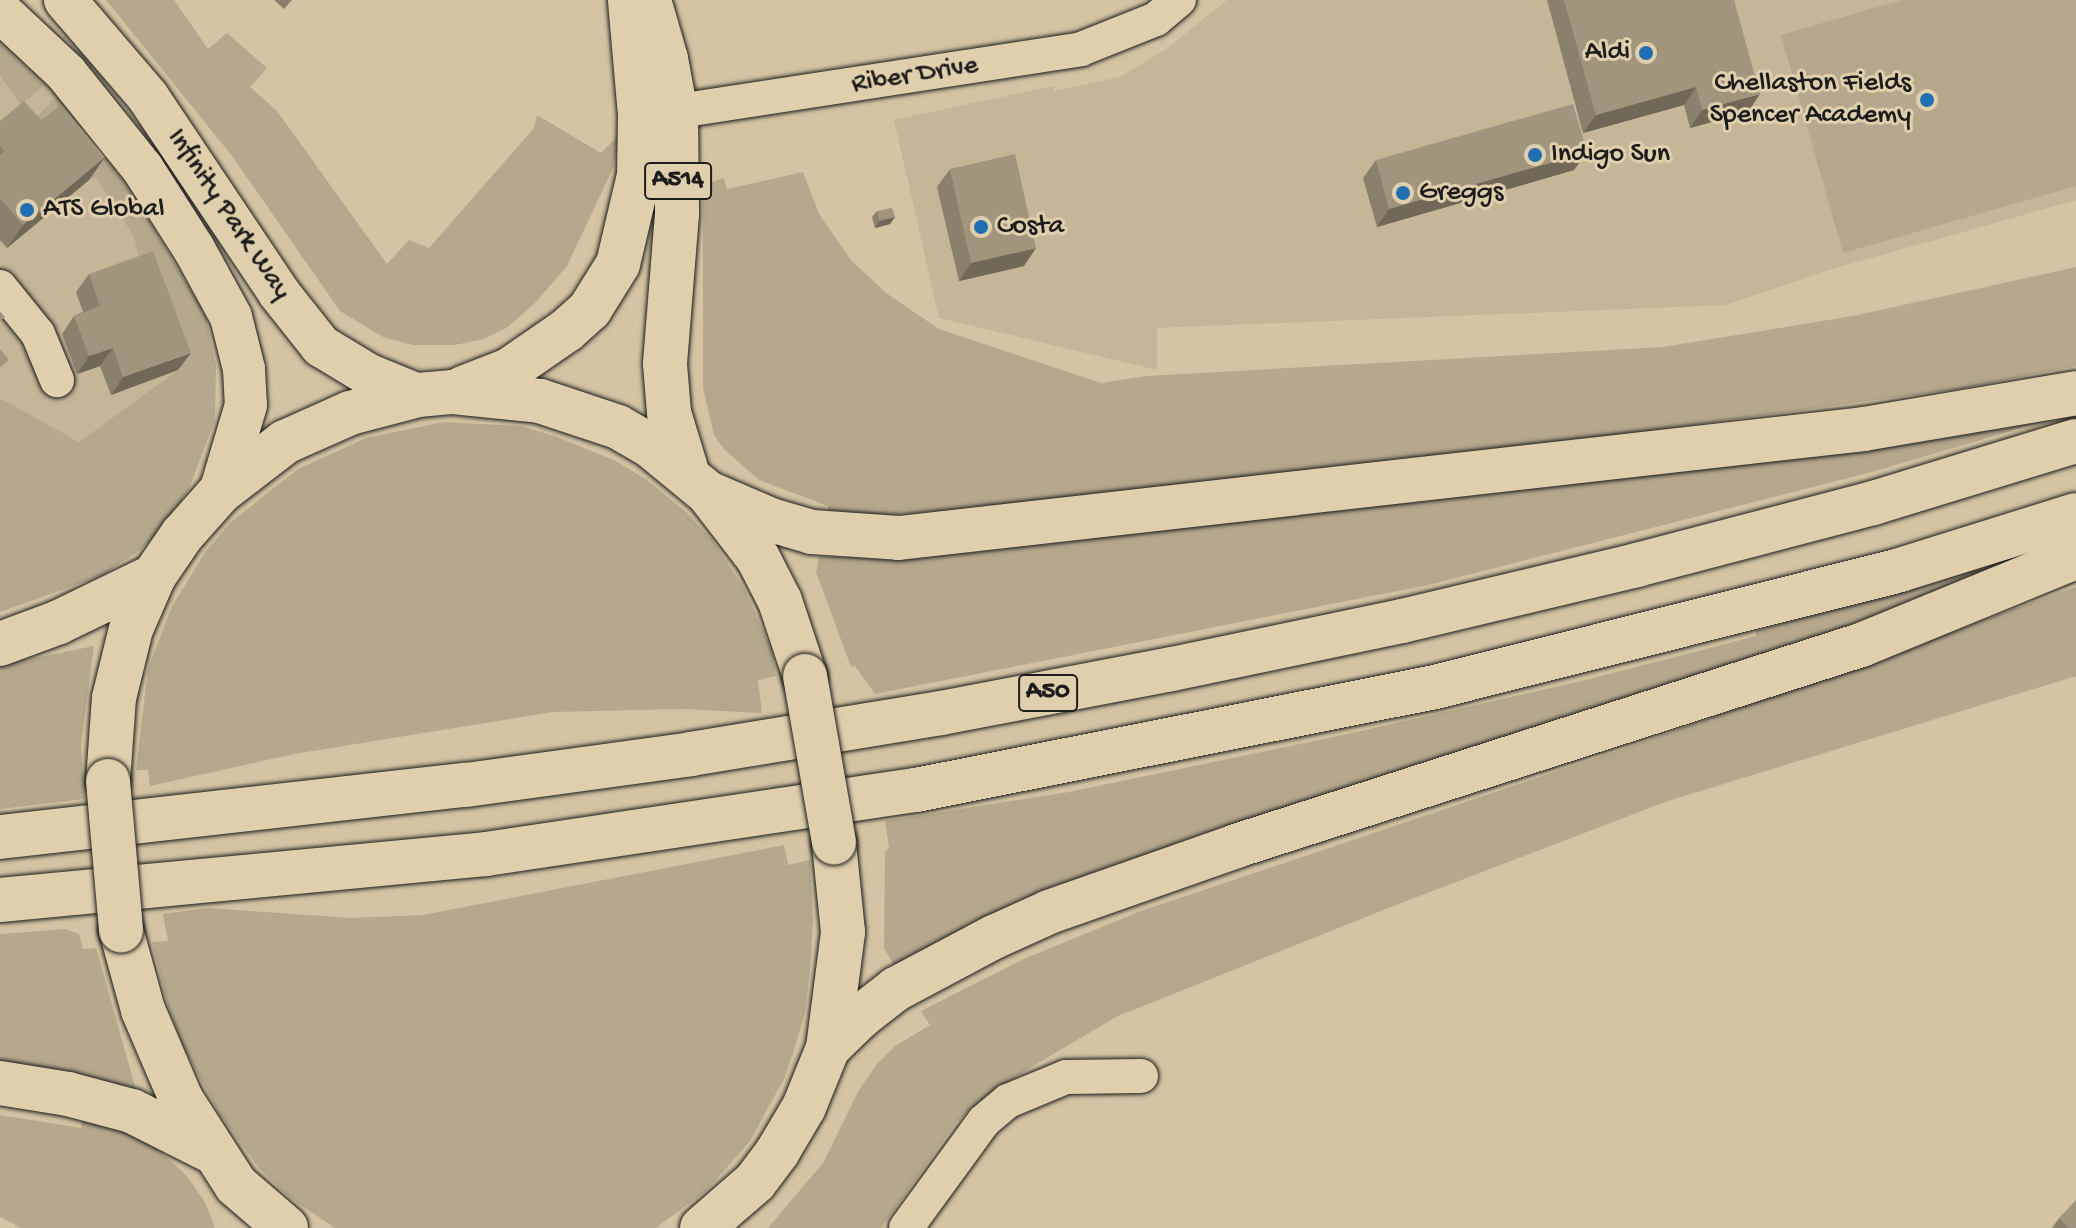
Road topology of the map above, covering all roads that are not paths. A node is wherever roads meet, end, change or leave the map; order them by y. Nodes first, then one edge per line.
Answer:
1 (65, 0) edge
2 (630, 0) edge
3 (649, 0) edge
4 (1179, 0) edge
5 (0, 11) edge
6 (658, 114) junction
7 (0, 287) edge
8 (57, 380) dead end
9 (436, 393) junction
10 (2076, 393) edge
11 (2076, 441) edge
12 (698, 484) junction
13 (220, 492) junction
14 (2076, 515) edge
15 (2076, 557) edge
16 (154, 576) junction
17 (0, 644) edge
18 (0, 837) edge
19 (0, 900) edge
20 (828, 1048) junction
21 (1141, 1076) dead end
22 (0, 1083) edge
23 (225, 1169) junction
24 (243, 1228) edge
25 (286, 1228) edge
26 (702, 1228) edge
27 (906, 1228) edge

1 - 9 street, Infinity Park Way
2 - 6 main road, A514
3 - 6 main road, A514
4 - 6 street, Riber Drive
5 - 13 street, Infinity Park Way
6 - 9 main road, A514
6 - 12 main road, A514
7 - 8 street
9 - 12 main road
9 - 13 main road
10 - 12 main road
11 - 18 main road, A50
12 - 20 main road, bridge
13 - 16 main road
14 - 19 main road
15 - 20 main road
16 - 17 main road
16 - 23 main road, bridge
20 - 26 main road
21 - 27 street
22 - 23 main road
23 - 24 main road
23 - 25 main road

